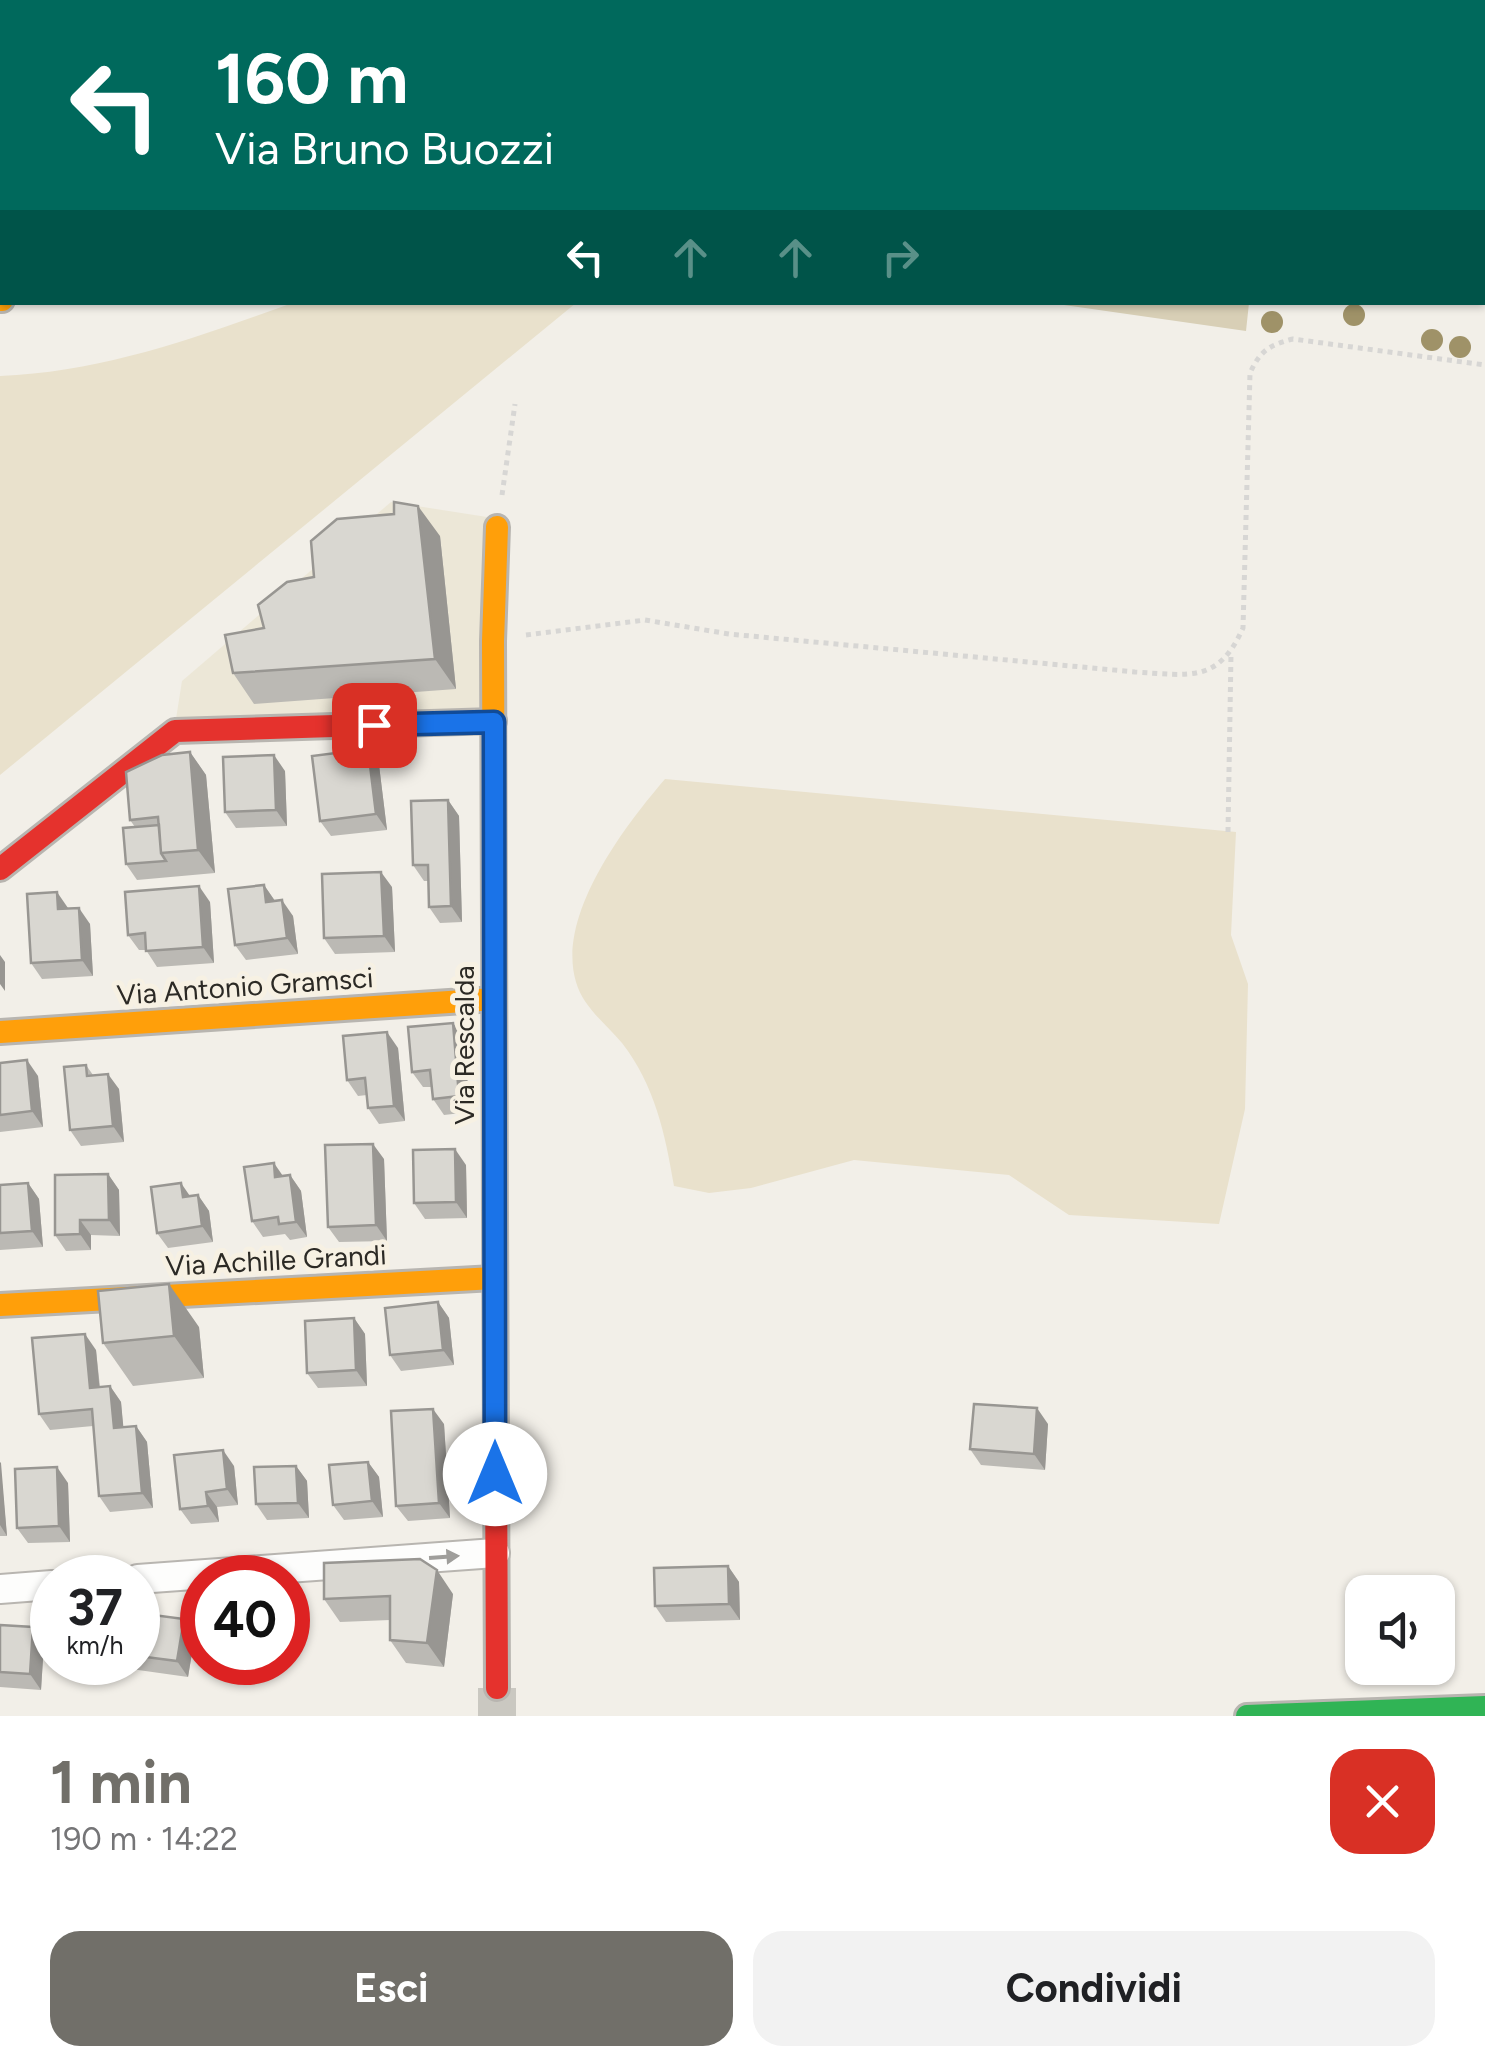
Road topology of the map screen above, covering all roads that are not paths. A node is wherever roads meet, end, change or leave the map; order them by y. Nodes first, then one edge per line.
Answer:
1 (497, 527) road end
2 (494, 722) junction
3 (0, 869) edge
4 (494, 999) junction
5 (0, 1032) edge
6 (494, 1278) junction
7 (0, 1305) edge
8 (495, 1553) junction
9 (160, 1577) edge
10 (30, 1587) edge
11 (0, 1589) edge
12 (498, 1688) tunnel mouth
13 (1485, 1707) edge
14 (1247, 1716) edge

1 - 2 main road, Via Rescalda
2 - 3 main road
2 - 4 main road, Via Rescalda
4 - 5 main road, Via Antonio Gramsci
4 - 6 main road, Via Rescalda
6 - 7 main road, Via Achille Grandi
6 - 8 main road, Via Rescalda
9 -> 8 street
8 - 12 main road, Via Rescalda
10 - 11 street
13 - 14 main road

